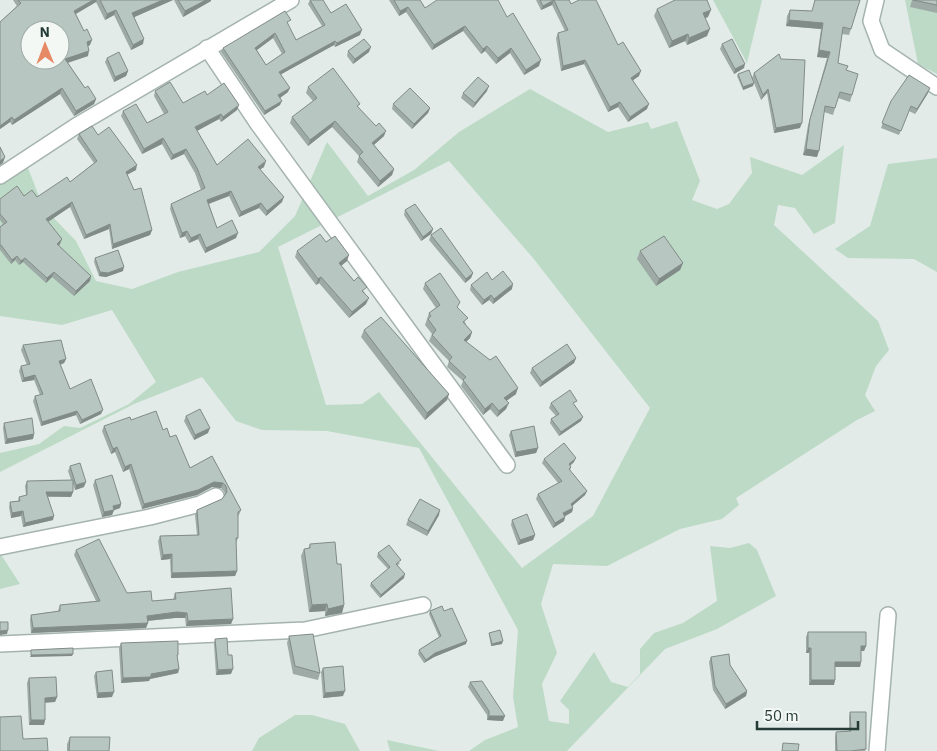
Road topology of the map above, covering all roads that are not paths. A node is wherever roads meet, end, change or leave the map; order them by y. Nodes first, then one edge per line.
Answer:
1 (291, 0) edge
2 (876, 0) edge
3 (268, 5) edge
4 (207, 48) junction
5 (937, 87) edge
6 (0, 176) edge
7 (507, 465) dead end
8 (216, 496) dead end
9 (0, 547) edge
10 (423, 605) dead end
11 (888, 615) dead end
12 (0, 644) edge
13 (878, 751) edge

1 - 3 street
2 - 5 street
3 - 4 street
4 - 6 street
4 - 7 street
8 - 9 street
10 - 12 street
11 - 13 street

